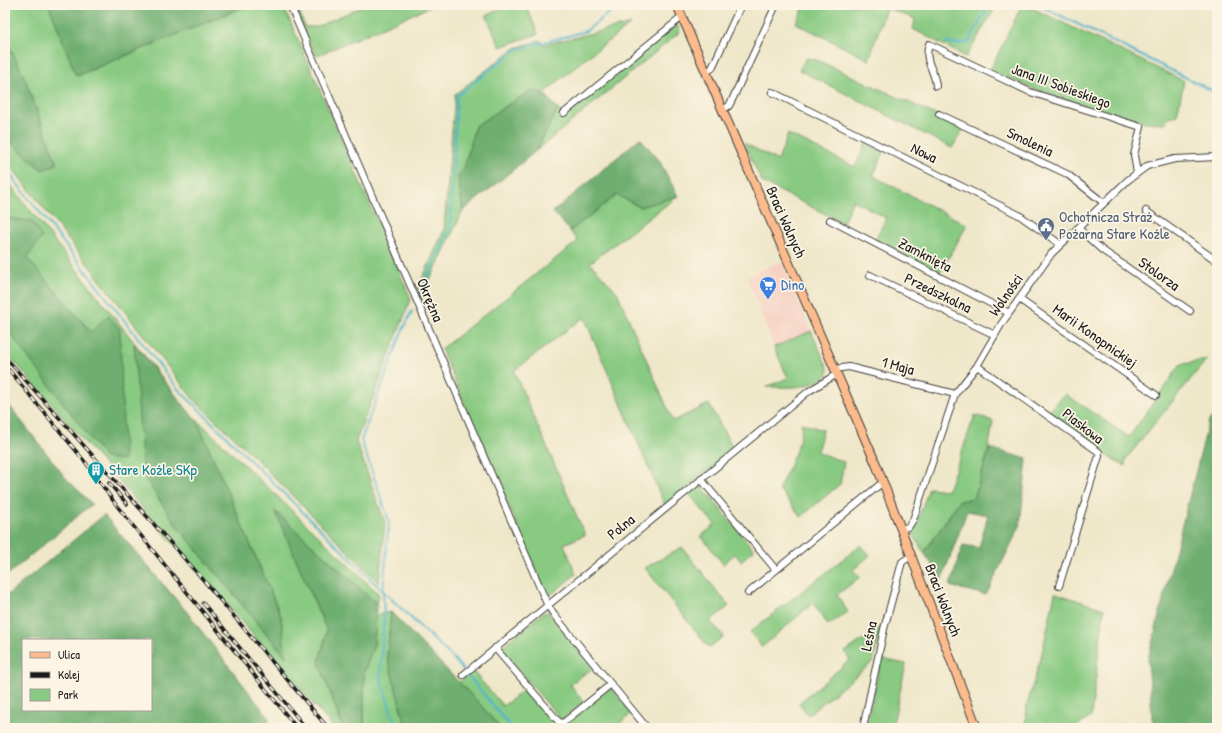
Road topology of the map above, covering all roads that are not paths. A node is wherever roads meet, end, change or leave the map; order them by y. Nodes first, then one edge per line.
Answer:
1 (290, 5) edge
2 (677, 5) edge
3 (741, 5) edge
4 (776, 5) edge
5 (682, 17) junction
6 (706, 73) junction
7 (936, 86) dead end
8 (772, 92) dead end
9 (722, 110) junction
10 (564, 113) dead end
11 (939, 114) dead end
12 (1217, 157) edge
13 (1137, 173) junction
14 (1104, 203) junction
15 (1146, 211) dead end
16 (830, 220) dead end
17 (1078, 228) junction
18 (1060, 244) junction
19 (1217, 261) edge
20 (870, 275) dead end
21 (1018, 299) junction
22 (1190, 311) dead end
23 (1009, 313) junction
24 (995, 335) junction
25 (977, 366) junction
26 (836, 371) junction
27 (955, 394) junction
28 (1156, 395) dead end
29 (701, 479) junction
30 (883, 482) junction
31 (901, 530) junction
32 (911, 556) junction
33 (776, 570) junction
34 (1060, 586) dead end
35 (748, 593) dead end
36 (547, 604) junction
37 (495, 648) junction
38 (465, 673) dead end
39 (611, 684) junction
40 (647, 728) edge
41 (864, 728) edge
42 (977, 728) edge

1 - 36 street, Okrężna
2 - 5 main road, Braci Wolnych
3 - 6 street
4 - 9 street
5 - 6 main road, Braci Wolnych
5 - 10 street
6 - 9 main road, Braci Wolnych
7 - 13 street, Jana III Sobieskiego
8 - 18 street, Nowa
9 - 26 main road, Braci Wolnych
11 - 14 street, Smolenia
12 - 13 street, Wolności
13 - 14 street, Wolności
14 - 17 street, Wolności
15 - 19 street
16 - 23 street, Zamknięta
17 - 18 street, Wolności
17 - 22 street, Stolorza
18 - 21 street, Wolności
20 - 24 street, Przedszkolna
21 - 23 street, Wolności
21 - 28 street, Marii Konopnickiej
23 - 24 street, Wolności
24 - 25 street, Wolności
25 - 27 street, Wolności
25 - 34 street, Piaskowa
26 - 27 street, 1 Maja
26 - 29 street, Polna
26 - 30 main road, Braci Wolnych
27 - 31 street, Wolności
29 - 33 street
29 - 36 street, Polna
30 - 31 main road, Braci Wolnych
30 - 33 street
31 - 32 main road, Braci Wolnych
32 - 41 street, Leśna
32 - 42 main road, Braci Wolnych
33 - 35 street
36 - 37 street, Polna
36 - 39 street
37 - 38 street, Polna
37 - 39 street
39 - 40 street

